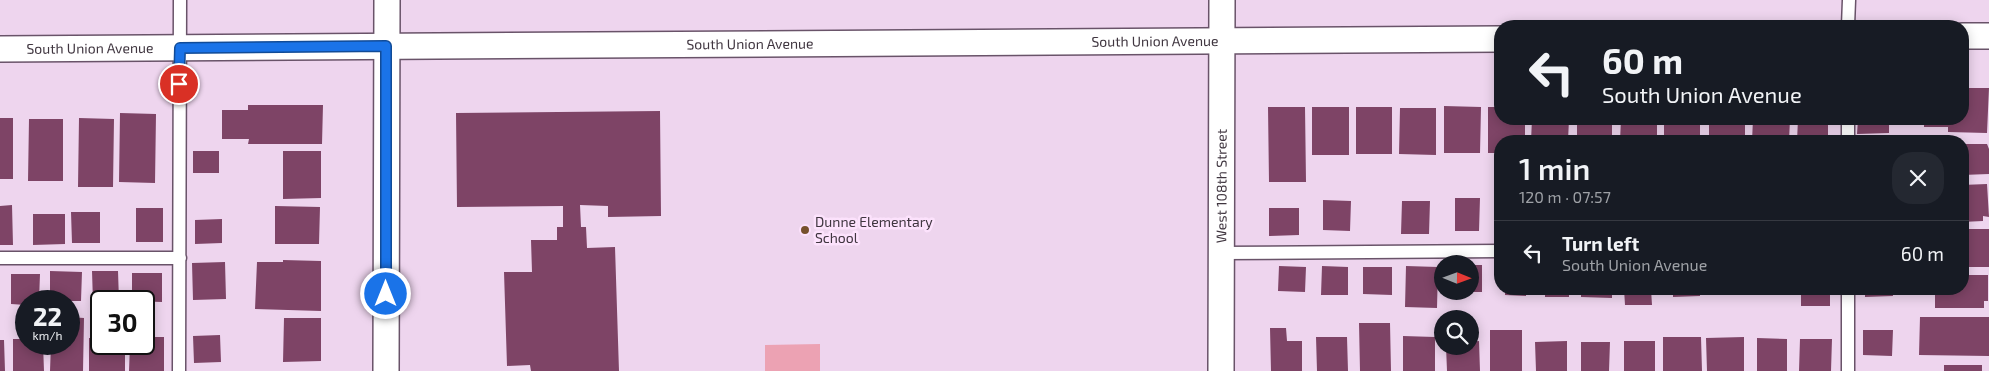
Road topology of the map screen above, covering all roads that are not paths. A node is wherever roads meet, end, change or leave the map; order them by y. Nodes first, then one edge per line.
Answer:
1 (180, 0) edge
2 (387, 0) edge
3 (1222, 0) edge
4 (1849, 0) edge
5 (1848, 20) edge
6 (1969, 36) edge
7 (1989, 36) edge
8 (1494, 39) edge
9 (1221, 41) junction
10 (386, 46) junction
11 (180, 48) junction
12 (0, 49) edge
13 (1494, 251) edge
14 (1221, 253) junction
15 (0, 258) edge
16 (180, 258) junction
17 (1848, 295) edge
18 (179, 371) edge
19 (386, 371) edge
20 (1221, 371) edge
21 (1848, 371) edge

1 - 11 lane
2 - 10 street
3 - 9 street, West 108th Street
4 - 5 lane
6 - 7 street
8 - 9 street, South Union Avenue
9 - 10 street, South Union Avenue
9 - 14 street, West 108th Street
10 - 11 street, South Union Avenue
10 - 19 street
11 - 12 street, South Union Avenue
11 - 16 lane
13 - 14 lane
14 - 20 street, West 108th Street
15 - 16 lane
16 - 18 lane
17 - 21 lane

